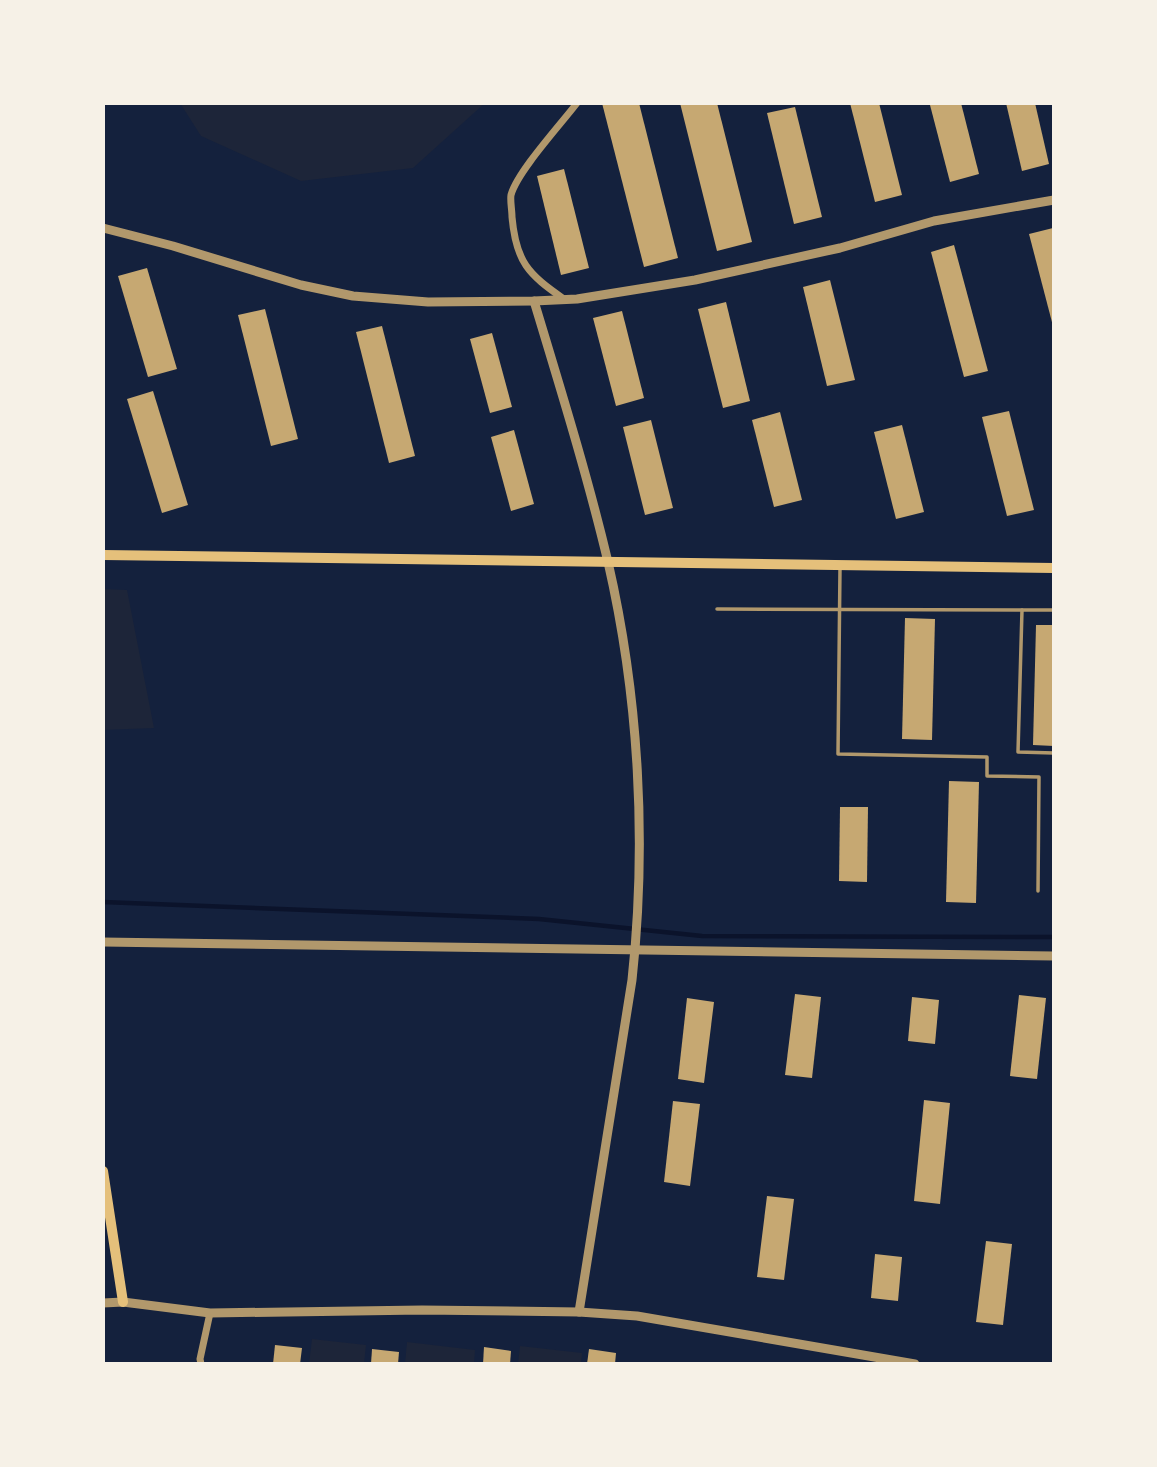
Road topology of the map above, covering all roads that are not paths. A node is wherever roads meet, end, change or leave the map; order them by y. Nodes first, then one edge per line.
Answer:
1 (577, 103) edge
2 (1054, 200) edge
3 (103, 228) edge
4 (564, 300) junction
5 (534, 301) junction
6 (103, 555) edge
7 (607, 560) junction
8 (841, 566) junction
9 (1054, 568) edge
10 (717, 609) dead end
11 (840, 610) junction
12 (1022, 610) junction
13 (1054, 610) edge
14 (1054, 753) edge
15 (1038, 891) dead end
16 (103, 942) edge
17 (635, 950) junction
18 (1054, 956) edge
19 (103, 1171) edge
20 (123, 1302) junction
21 (103, 1303) edge
22 (579, 1312) junction
23 (210, 1313) junction
24 (201, 1364) edge
25 (915, 1364) edge

1 - 4 street
2 - 4 street
3 - 5 street
4 - 5 street
5 - 7 street
6 - 7 main road
7 - 8 main road
7 - 17 street
8 - 9 main road
8 - 11 lane
10 - 11 lane
11 - 12 lane
11 - 15 lane
12 - 13 lane
12 - 14 lane
16 - 17 street
17 - 18 street
17 - 22 street
19 - 20 main road
20 - 21 street
20 - 23 street
22 - 23 street
22 - 25 street
23 - 24 street

